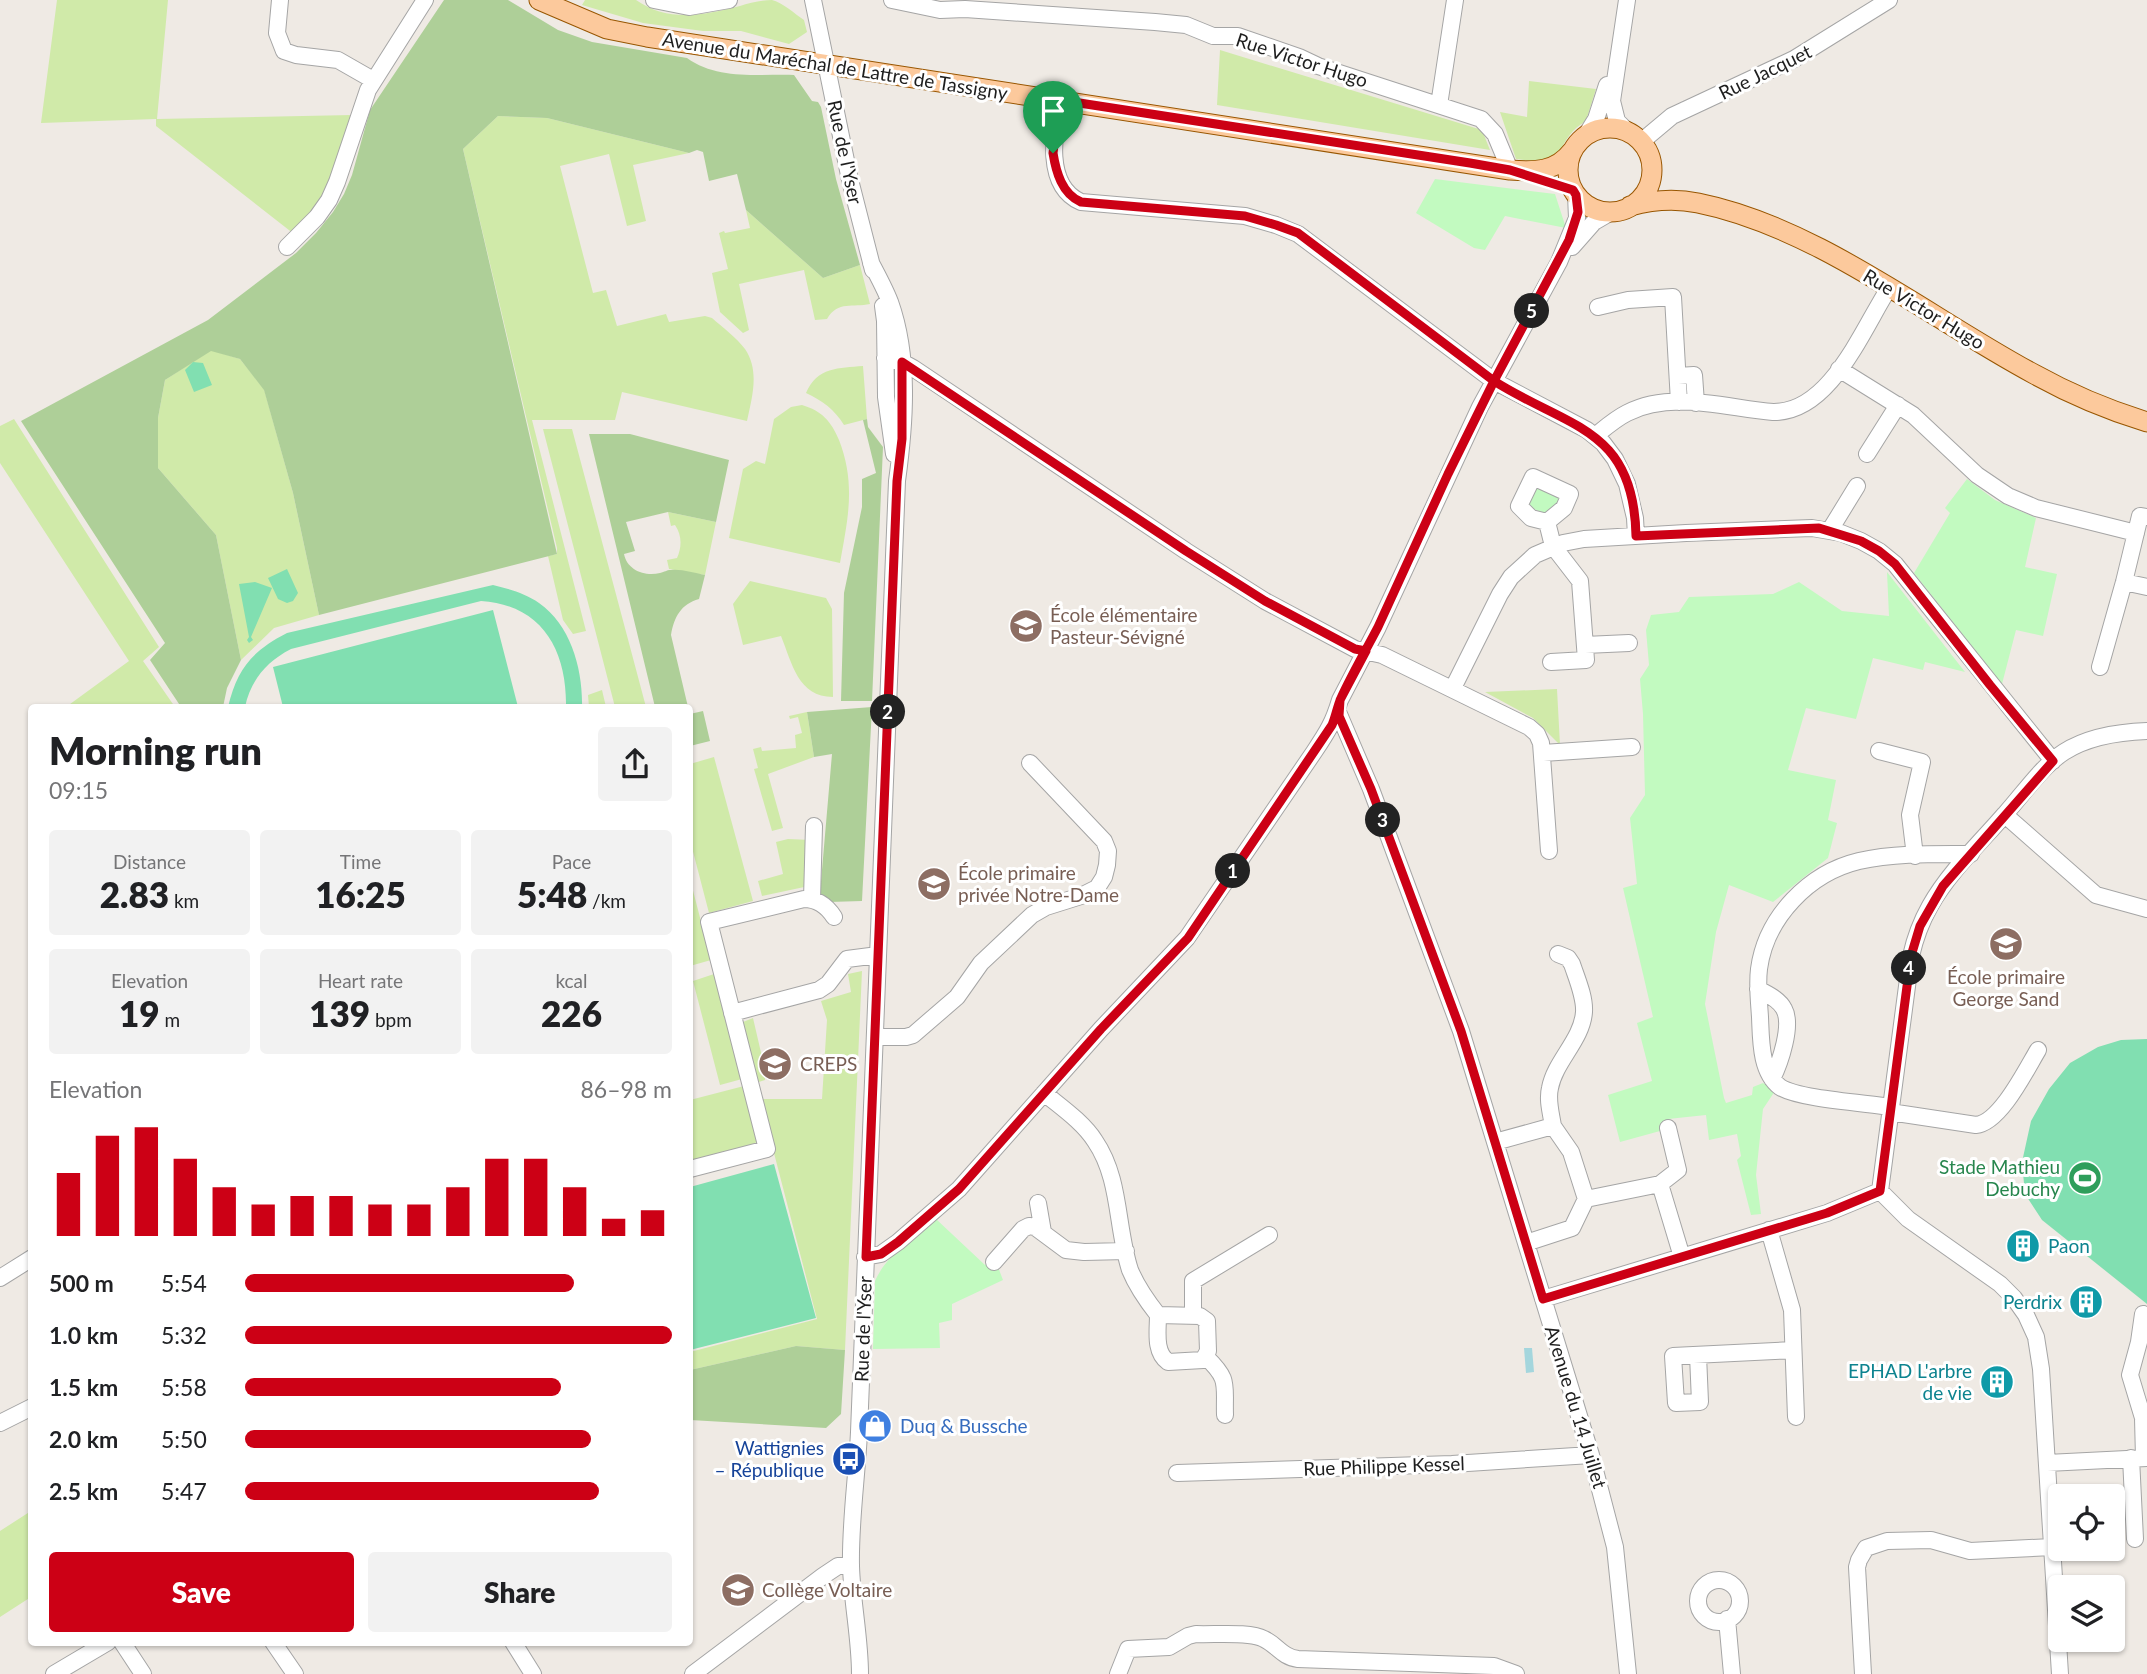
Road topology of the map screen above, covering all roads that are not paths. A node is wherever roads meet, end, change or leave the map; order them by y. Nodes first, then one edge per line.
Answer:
1 (280, 0) edge
2 (425, 0) edge
3 (539, 0) edge
4 (654, 0) edge
5 (729, 0) edge
6 (813, 0) edge
7 (892, 0) edge
8 (1455, 0) edge
9 (1627, 0) edge
10 (1889, 0) edge
11 (1620, 39) junction
12 (826, 64) junction
13 (373, 80) junction
14 (1060, 100) junction
15 (1439, 105) junction
16 (1586, 135) junction
17 (1635, 138) junction
18 (1572, 151) junction
19 (1651, 166) junction
20 (1510, 170) junction
21 (1575, 193) junction
22 (1698, 203) junction
23 (1622, 209) junction
24 (287, 247) dead end
25 (1559, 262) junction
26 (872, 263) junction
27 (1889, 288) junction
28 (1598, 307) dead end
29 (885, 358) junction
30 (902, 362) junction
31 (1839, 369) junction
32 (1678, 376) junction
33 (1494, 381) junction
34 (1679, 402) junction
35 (1696, 403) junction
36 (1898, 405) junction
37 (2147, 422) edge
38 (1595, 436) junction
39 (1867, 454) dead end
40 (897, 481) junction
41 (1857, 486) dead end
42 (2147, 517) edge
43 (1547, 522) dead end
44 (1830, 530) junction
45 (2136, 533) junction
46 (1636, 536) junction
47 (1553, 546) junction
48 (2124, 582) junction
49 (2147, 587) edge
50 (1629, 643) dead end
51 (1585, 645) junction
52 (1366, 651) junction
53 (1551, 662) dead end
54 (2100, 667) dead end
55 (1453, 688) junction
56 (1338, 712) junction
57 (2147, 731) edge
58 (1632, 747) dead end
59 (1879, 751) dead end
60 (1543, 753) junction
61 (2053, 761) junction
62 (1030, 762) dead end
63 (2005, 815) junction
64 (814, 826) dead end
65 (1549, 851) dead end
66 (1971, 854) junction
67 (1915, 856) junction
68 (812, 899) junction
69 (2147, 909) edge
70 (834, 917) dead end
71 (1558, 954) dead end
72 (878, 955) junction
73 (1758, 989) junction
74 (732, 1013) junction
75 (875, 1037) junction
76 (2038, 1050) dead end
77 (1772, 1079) junction
78 (1044, 1093) junction
79 (1890, 1109) junction
80 (1553, 1126) junction
81 (1668, 1128) dead end
82 (1495, 1142) junction
83 (693, 1169) edge
84 (1660, 1184) junction
85 (1880, 1191) junction
86 (1586, 1199) junction
87 (1038, 1203) dead end
88 (1769, 1230) junction
89 (1043, 1232) junction
90 (1269, 1235) dead end
91 (1526, 1244) junction
92 (1126, 1251) junction
93 (1682, 1256) junction
94 (866, 1257) junction
95 (28, 1260) edge
96 (993, 1262) dead end
97 (0, 1278) edge
98 (1543, 1299) junction
99 (2143, 1314) dead end
100 (1158, 1315) junction
101 (1193, 1315) junction
102 (1794, 1350) junction
103 (1698, 1355) dead end
104 (1206, 1357) junction
105 (28, 1409) edge
106 (1225, 1415) dead end
107 (1796, 1417) dead end
108 (0, 1423) edge
109 (1591, 1455) junction
110 (2141, 1458) edge
111 (2047, 1463) junction
112 (1177, 1473) dead end
113 (2048, 1484) edge
114 (2135, 1539) dead end
115 (2048, 1547) edge
116 (2053, 1561) edge
117 (851, 1565) junction
118 (1727, 1619) dead end
119 (101, 1646) edge
120 (125, 1646) edge
121 (277, 1646) edge
122 (516, 1646) edge
123 (702, 1671) edge
124 (54, 1674) edge
125 (143, 1674) edge
126 (295, 1674) edge
127 (533, 1674) edge
128 (860, 1674) edge
129 (1118, 1674) edge
130 (1517, 1674) edge
131 (1628, 1674) edge
132 (1732, 1674) edge
133 (1863, 1674) edge
134 (2060, 1674) edge

1 - 13 street
2 - 13 street
3 - 12 main road, Avenue du Maréchal de Lattre de Tassigny
4 - 5 street
6 - 12 street, Rue de l'Yser
7 - 15 street, Rue Victor Hugo
8 - 15 street
9 - 11 street
10 - 17 street, Rue Jacquet
11 - 16 street
11 - 17 street
12 - 14 main road, Avenue du Maréchal de Lattre de Tassigny
12 - 26 street, Rue de l'Yser
13 - 24 street
14 - 20 main road, Avenue du Maréchal de Lattre de Tassigny
14 - 33 street
15 - 20 street, Rue Victor Hugo
16 - 17 main road
16 - 18 main road
17 - 19 main road
18 - 20 main road, Avenue du Maréchal de Lattre de Tassigny
18 - 21 main road
19 - 22 main road, Rue Victor Hugo
19 - 23 main road
20 - 21 main road, Avenue du Maréchal de Lattre de Tassigny
21 - 23 main road
21 - 25 street
22 - 23 main road, Rue Victor Hugo
22 - 27 main road, Rue Victor Hugo
23 - 25 street
25 - 33 street
26 - 29 street, Rue de l'Yser
26 - 30 street, Rue de l'Yser
27 - 31 street
27 - 37 main road, Rue Victor Hugo
28 - 32 street
29 - 30 street
29 - 40 street, Rue de l'Yser
30 - 40 street, Rue de l'Yser
30 - 52 street
31 - 35 street
31 - 36 street
32 - 34 street
32 - 35 street
33 - 38 street
33 - 52 street
34 - 35 street
34 - 38 street
36 - 39 street
36 - 45 street
38 - 46 street
40 - 72 street, Rue de l'Yser
41 - 44 street
42 - 45 street
43 - 47 street
44 - 46 street
44 - 61 street
45 - 48 street
46 - 47 street
47 - 51 street
47 - 55 street
48 - 49 street
48 - 54 street
50 - 51 street
51 - 53 street
52 - 55 street
52 - 56 street
55 - 60 street
56 - 78 street
56 - 82 street, Avenue du 14 Juillet
57 - 61 street
58 - 60 street
59 - 67 street
60 - 65 street
61 - 63 street
62 - 75 street
63 - 66 street
63 - 69 street
64 - 68 street
66 - 67 street
66 - 79 street
67 - 73 street
68 - 70 street
68 - 74 street
71 - 80 street
72 - 74 street
72 - 75 street, Rue de l'Yser
73 - 77 street
73 - 77 street
74 - 83 street
75 - 94 street, Rue de l'Yser
76 - 79 street
77 - 79 street
78 - 92 street
78 - 94 street
79 - 85 street
80 - 82 street
80 - 86 street
81 - 84 street
82 - 91 street, Avenue du 14 Juillet
84 - 86 street
84 - 93 street
85 - 88 street
85 - 111 street
86 - 91 street
87 - 89 street
88 - 93 street
88 - 102 street
89 - 92 street
89 - 96 street
90 - 101 street
91 - 98 street, Avenue du 14 Juillet
92 - 100 street
93 - 98 street
94 - 117 street, Rue de l'Yser
95 - 97 street
98 - 109 street, Avenue du 14 Juillet
99 - 110 street
100 - 101 street
100 - 104 street
101 - 104 street
102 - 103 street
102 - 107 street
104 - 106 street
105 - 108 street
109 - 112 street, Rue Philippe Kessel
109 - 131 street, Avenue du 14 Juillet
110 - 111 street
110 - 114 street
111 - 113 street
115 - 133 street
116 - 134 street
117 - 123 street
117 - 128 street, Rue de l'Yser
118 - 132 street
119 - 124 street
120 - 125 street
121 - 126 street
122 - 127 street
129 - 130 street

